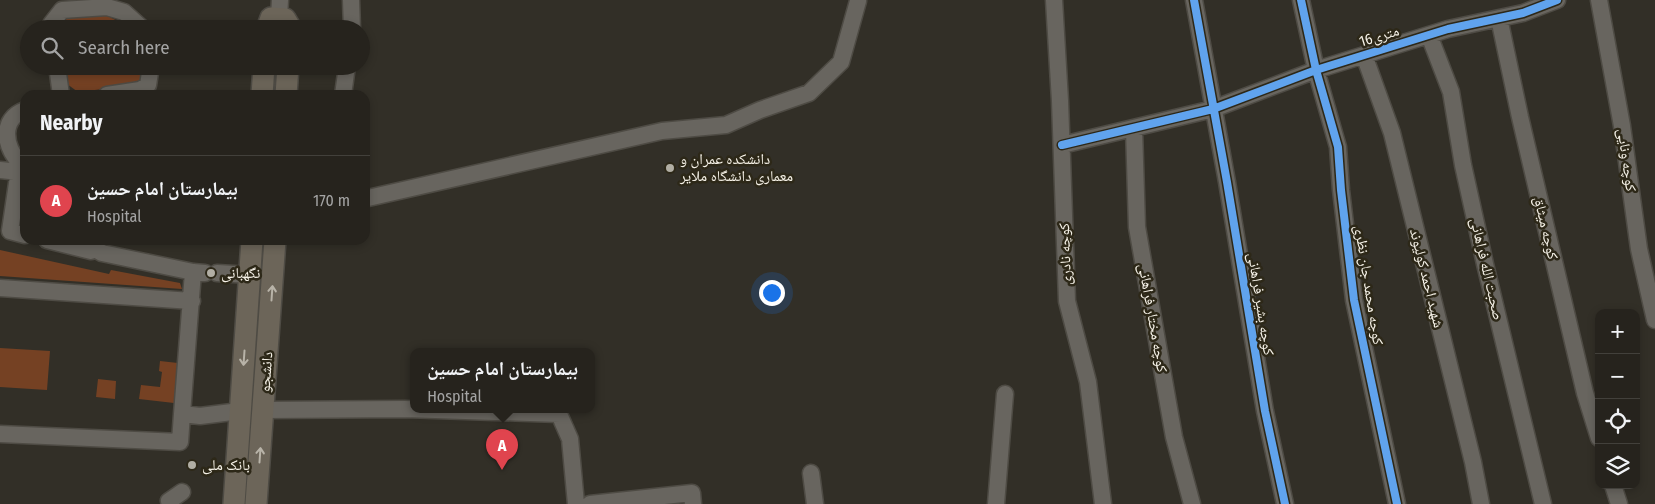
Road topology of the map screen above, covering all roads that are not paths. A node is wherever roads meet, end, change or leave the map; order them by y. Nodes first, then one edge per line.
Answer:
1 (351, 0) edge
2 (1054, 0) edge
3 (1194, 0) edge
4 (1301, 0) edge
5 (1557, 0) edge
6 (1599, 0) edge
7 (858, 1) dead end
8 (1521, 6) edge
9 (1499, 18) junction
10 (54, 20) edge
11 (133, 20) edge
12 (352, 20) edge
13 (1429, 35) junction
14 (1364, 55) junction
15 (1316, 70) junction
16 (58, 75) edge
17 (150, 75) edge
18 (263, 75) edge
19 (287, 75) edge
20 (346, 75) edge
21 (60, 90) edge
22 (140, 90) edge
23 (262, 90) edge
24 (286, 90) edge
25 (344, 90) edge
26 (1213, 109) junction
27 (20, 112) edge
28 (1134, 129) junction
29 (4, 135) edge
30 (1062, 146) junction
31 (20, 164) edge
32 (20, 167) edge
33 (0, 170) edge
34 (20, 178) edge
35 (370, 198) edge
36 (20, 234) edge
37 (68, 245) edge
38 (88, 245) edge
39 (252, 245) edge
40 (275, 245) edge
41 (102, 253) junction
42 (205, 273) junction
43 (250, 275) junction
44 (0, 288) edge
45 (192, 301) junction
46 (1655, 320) edge
47 (1005, 394) dead end
48 (410, 408) edge
49 (263, 410) junction
50 (240, 411) junction
51 (533, 413) edge
52 (182, 414) junction
53 (1595, 425) edge
54 (0, 434) edge
55 (811, 473) dead end
56 (1614, 489) edge
57 (182, 492) dead end
58 (170, 504) edge
59 (234, 504) edge
60 (256, 504) edge
61 (576, 504) edge
62 (590, 504) edge
63 (693, 504) edge
64 (815, 504) edge
65 (996, 504) edge
66 (1103, 504) edge
67 (1192, 504) edge
68 (1285, 504) edge
69 (1397, 504) edge
70 (1481, 504) edge
71 (1543, 504) edge
72 (1619, 504) edge

1 - 12 street
2 - 30 street, کوچه نادری
3 - 26 street, کوچه بشیر فراهانی
4 - 15 street, کوچه محمد جان نظری
5 - 8 street, 16متری
6 - 46 street, کوچه ونایی
7 - 35 street
8 - 9 street, 16متری
9 - 13 street, 16متری
9 - 53 street, کوچه میثاق
10 - 11 street
13 - 14 street, 16متری
13 - 71 street, صحبت الله فراهانی
14 - 15 street, 16متری
14 - 70 street, شهید احمد کولیوند
15 - 26 street, 16متری
15 - 69 street, کوچه محمد جان نظری
16 - 21 street
17 - 22 street
18 - 23 main road
19 - 24 main road
20 - 25 street
26 - 28 street, 16متری
26 - 68 street, کوچه بشیر فراهانی
27 - 29 street
28 - 30 street, 16متری
28 - 67 street, کوچه مختار فراهانی
29 - 31 street
30 - 66 street, کوچه نادری
32 - 33 street
34 - 36 street
37 - 41 street
38 - 41 street
39 - 43 main road, دانشجو
49 -> 40 main road, دانشجو
41 - 42 street
42 - 43 street
42 - 45 street
43 -> 50 main road, دانشجو
44 - 45 street
45 - 52 street
47 - 65 street
48 - 49 street
60 -> 49 main road, دانشجو
50 - 52 street
50 - 59 main road, دانشجو
51 - 61 street
52 - 54 street
55 - 64 street
56 - 72 street
57 - 58 street
62 - 63 street

